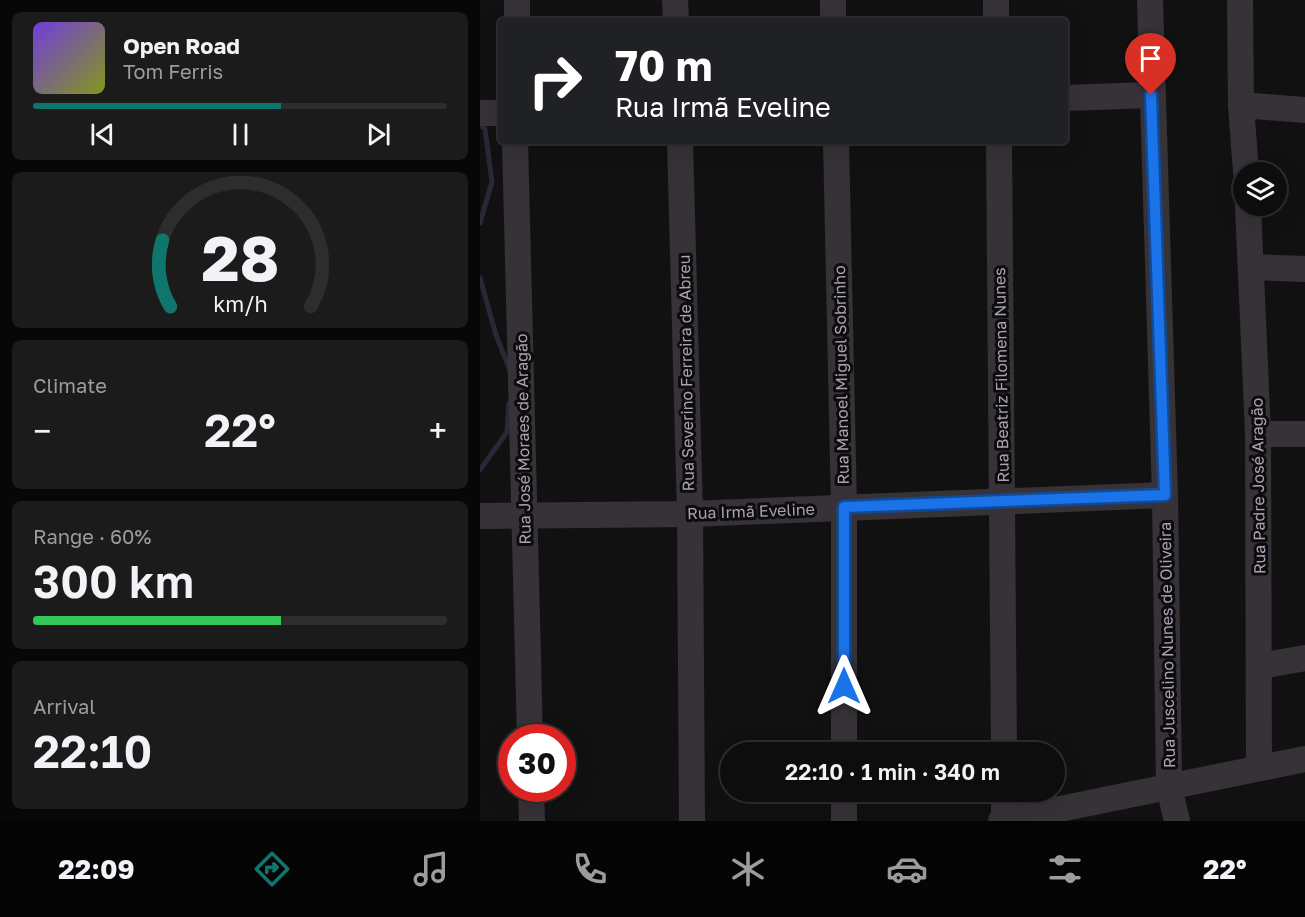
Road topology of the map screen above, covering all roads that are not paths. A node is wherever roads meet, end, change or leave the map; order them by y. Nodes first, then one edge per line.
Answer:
1 (517, 0) edge
2 (675, 0) edge
3 (833, 0) edge
4 (996, 0) edge
5 (1150, 0) edge
6 (1240, 0) edge
7 (517, 18) edge
8 (676, 18) edge
9 (833, 18) edge
10 (996, 18) edge
11 (1151, 95) junction
12 (1068, 98) edge
13 (1241, 105) junction
14 (1305, 110) edge
15 (480, 113) edge
16 (498, 113) edge
17 (515, 144) edge
18 (680, 144) edge
19 (836, 144) edge
20 (999, 144) edge
21 (1245, 162) edge
22 (1249, 216) edge
23 (1252, 267) junction
24 (1305, 269) edge
25 (1258, 434) junction
26 (1305, 434) edge
27 (1165, 495) junction
28 (1003, 501) junction
29 (844, 507) junction
30 (690, 514) junction
31 (525, 515) junction
32 (480, 516) edge
33 (1305, 658) edge
34 (1260, 666) junction
35 (530, 724) edge
36 (844, 742) edge
37 (1004, 742) edge
38 (1305, 759) edge
39 (1259, 768) junction
40 (1169, 787) junction
41 (531, 802) edge
42 (844, 802) edge
43 (1004, 802) edge
44 (532, 821) edge
45 (692, 821) edge
46 (844, 821) edge
47 (1003, 821) edge
48 (1177, 821) edge

1 - 7 street
2 - 8 street
3 - 9 street
4 - 10 street
5 - 11 street, Rua Juscelino Nunes de Oliveira
6 - 13 street
11 - 12 street
11 - 27 street, Rua Juscelino Nunes de Oliveira
13 - 14 street
13 - 21 street
15 - 16 street
17 - 31 street, Rua José Moraes de Aragão
18 - 30 street, Rua Severino Ferreira de Abreu
19 - 29 street, Rua Manoel Miguel Sobrinho
20 - 28 street, Rua Beatriz Filomena Nunes
22 - 23 street, Rua Padre José Aragão
23 - 24 street
23 - 25 street, Rua Padre José Aragão
25 - 26 street
25 - 34 street, Rua Padre José Aragão
27 - 28 street, Rua Irmã Eveline
27 - 40 street, Rua Juscelino Nunes de Oliveira
28 - 29 street, Rua Irmã Eveline
28 - 37 street, Rua Beatriz Filomena Nunes
29 - 30 street, Rua Irmã Eveline
29 - 36 street, Rua Manoel Miguel Sobrinho
30 - 31 street, Rua Irmã Eveline
30 - 45 street, Rua Severino Ferreira de Abreu
31 - 32 street, Rua Irmã Eveline
31 - 35 street, Rua José Moraes de Aragão
33 - 34 street
34 - 39 street, Rua Padre José Aragão
38 - 39 street
39 - 40 street
40 - 47 street
40 - 48 street, Rua Juscelino Nunes de Oliveira
41 - 44 street
42 - 46 street
43 - 47 street

